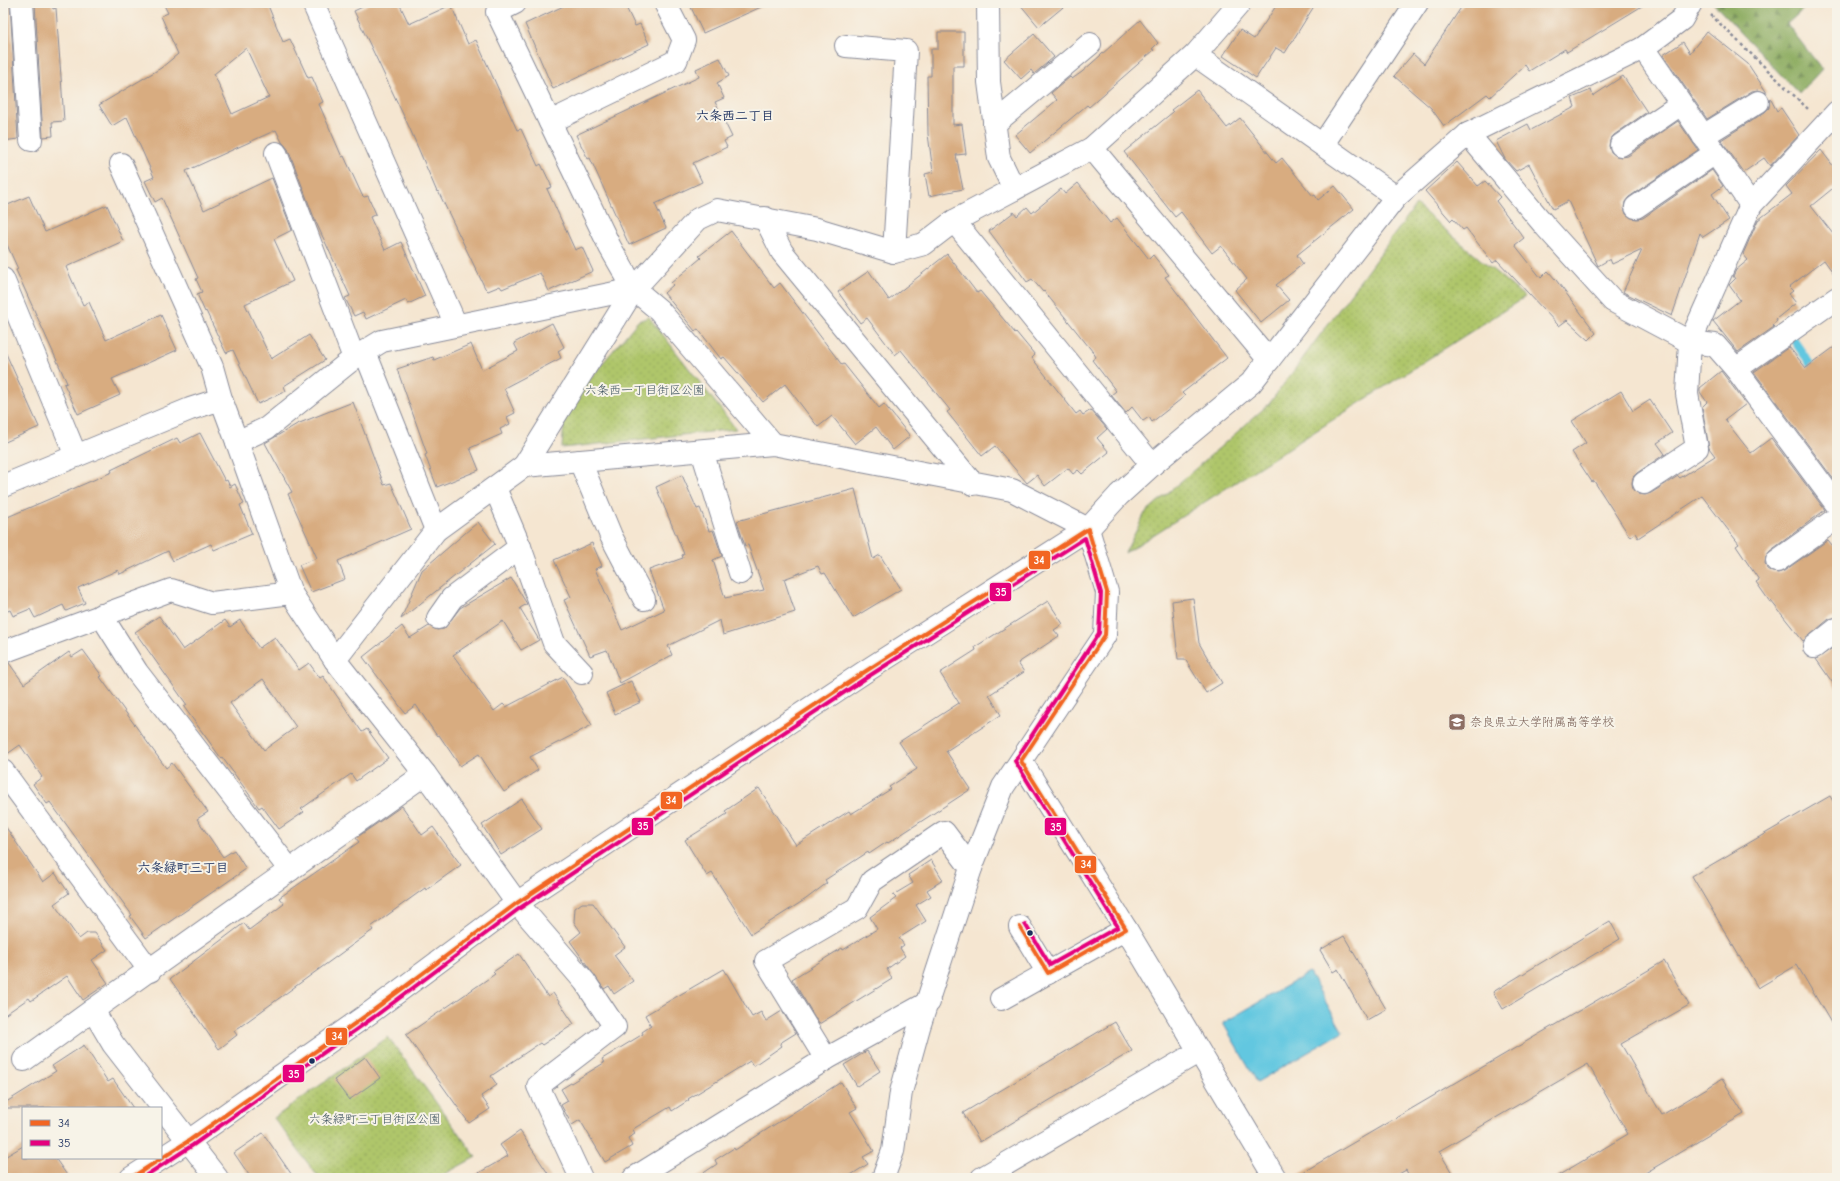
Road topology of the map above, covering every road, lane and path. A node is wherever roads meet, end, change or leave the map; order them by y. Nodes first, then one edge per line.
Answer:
1 (22, 3) edge
2 (313, 3) edge
3 (665, 3) edge
4 (988, 3) edge
5 (1240, 3) edge
6 (1417, 3) edge
7 (501, 6) edge
8 (1700, 8) edge
9 (1090, 44) dead end
10 (846, 46) dead end
11 (1643, 48) junction
12 (1195, 55) junction
13 (1758, 102) dead end
14 (1681, 104) junction
15 (550, 122) junction
16 (1831, 123) edge
17 (994, 124) junction
18 (1468, 134) junction
19 (31, 140) dead end
20 (1323, 144) junction
21 (1621, 145) dead end
22 (1709, 145) junction
23 (1092, 148) junction
24 (276, 153) dead end
25 (121, 164) dead end
26 (1014, 189) junction
27 (1396, 197) junction
28 (1751, 205) junction
29 (1636, 208) dead end
30 (765, 218) junction
31 (954, 220) junction
32 (894, 252) junction
33 (3, 279) edge
34 (634, 289) junction
35 (1837, 298) edge
36 (10, 312) edge
37 (456, 325) junction
38 (1690, 342) junction
39 (360, 355) junction
40 (1269, 360) junction
41 (1736, 369) junction
42 (220, 399) junction
43 (237, 442) junction
44 (773, 444) junction
45 (702, 451) junction
46 (76, 456) junction
47 (580, 461) junction
48 (1152, 465) junction
49 (524, 466) junction
50 (1644, 482) dead end
51 (973, 484) junction
52 (3, 486) edge
53 (495, 488) junction
54 (1837, 505) edge
55 (1837, 518) edge
56 (1088, 529) junction
57 (436, 530) junction
58 (520, 548) junction
59 (1777, 561) dead end
60 (740, 573) dead end
61 (291, 593) junction
62 (644, 599) dead end
63 (101, 615) junction
64 (438, 618) dead end
65 (1837, 629) edge
66 (1814, 647) dead end
67 (3, 652) edge
68 (335, 660) junction
69 (582, 674) dead end
70 (1021, 761) junction
71 (3, 771) edge
72 (426, 774) junction
73 (971, 868) junction
74 (290, 870) junction
75 (517, 903) junction
76 (1020, 928) dead end
77 (1126, 929) junction
78 (150, 971) junction
79 (1048, 973) junction
80 (1001, 999) dead end
81 (929, 1002) junction
82 (93, 1010) junction
83 (1198, 1052) junction
84 (826, 1059) junction
85 (24, 1060) dead end
86 (190, 1140) junction
87 (162, 1158) edge
88 (160, 1159) edge
89 (131, 1178) edge
90 (218, 1178) edge
91 (581, 1178) edge
92 (634, 1178) edge
93 (883, 1178) edge
94 (982, 1178) edge
95 (1275, 1178) edge

1 - 19 street
2 - 37 street
3 - 15 street
4 - 17 street
5 - 12 street
6 - 20 street
7 - 15 street
8 - 11 street
8 - 16 path
9 - 17 street
10 - 32 street
11 - 14 street
11 - 18 street
12 - 20 street
12 - 23 street
13 - 22 street
14 - 21 street
14 - 22 street
15 - 34 street
16 - 28 street
17 - 26 street
18 - 27 street
18 - 38 street
20 - 27 street
22 - 28 street
22 - 29 street
23 - 26 street
23 - 40 street
24 - 39 street
25 - 42 street
26 - 31 street
27 - 40 street
28 - 38 street
30 - 32 street
30 - 34 street
30 - 51 street
31 - 32 street
31 - 48 street
33 - 36 street
34 - 37 street
34 - 44 street
34 - 49 street
35 - 41 street
36 - 46 street
37 - 39 street
38 - 41 street
38 - 50 street
39 - 43 street
39 - 57 street
40 - 48 street
41 - 54 street
42 - 43 street
42 - 46 street
43 - 61 street
44 - 45 street
44 - 51 street
45 - 47 street
45 - 60 street
46 - 52 street
47 - 49 street
47 - 62 street
48 - 56 street
49 - 53 street
51 - 56 street
53 - 57 street
53 - 58 street
55 - 59 street
56 - 70 street
56 - 75 street
57 - 68 street
58 - 64 street
58 - 69 street
61 - 63 street
61 - 68 street
63 - 67 street
63 - 74 street
65 - 66 street
68 - 72 street
70 - 73 street
70 - 77 street
71 - 78 street
72 - 74 street
72 - 75 street
73 - 81 street
73 - 84 street
74 - 78 street
75 - 86 street
75 - 91 street
76 - 79 street
77 - 79 street
77 - 83 street
78 - 82 street
79 - 80 street
81 - 84 street
81 - 93 street
82 - 85 street
82 - 86 street
83 - 94 street
83 - 95 street
84 - 92 street
86 - 87 street
86 - 90 street
88 - 89 street

